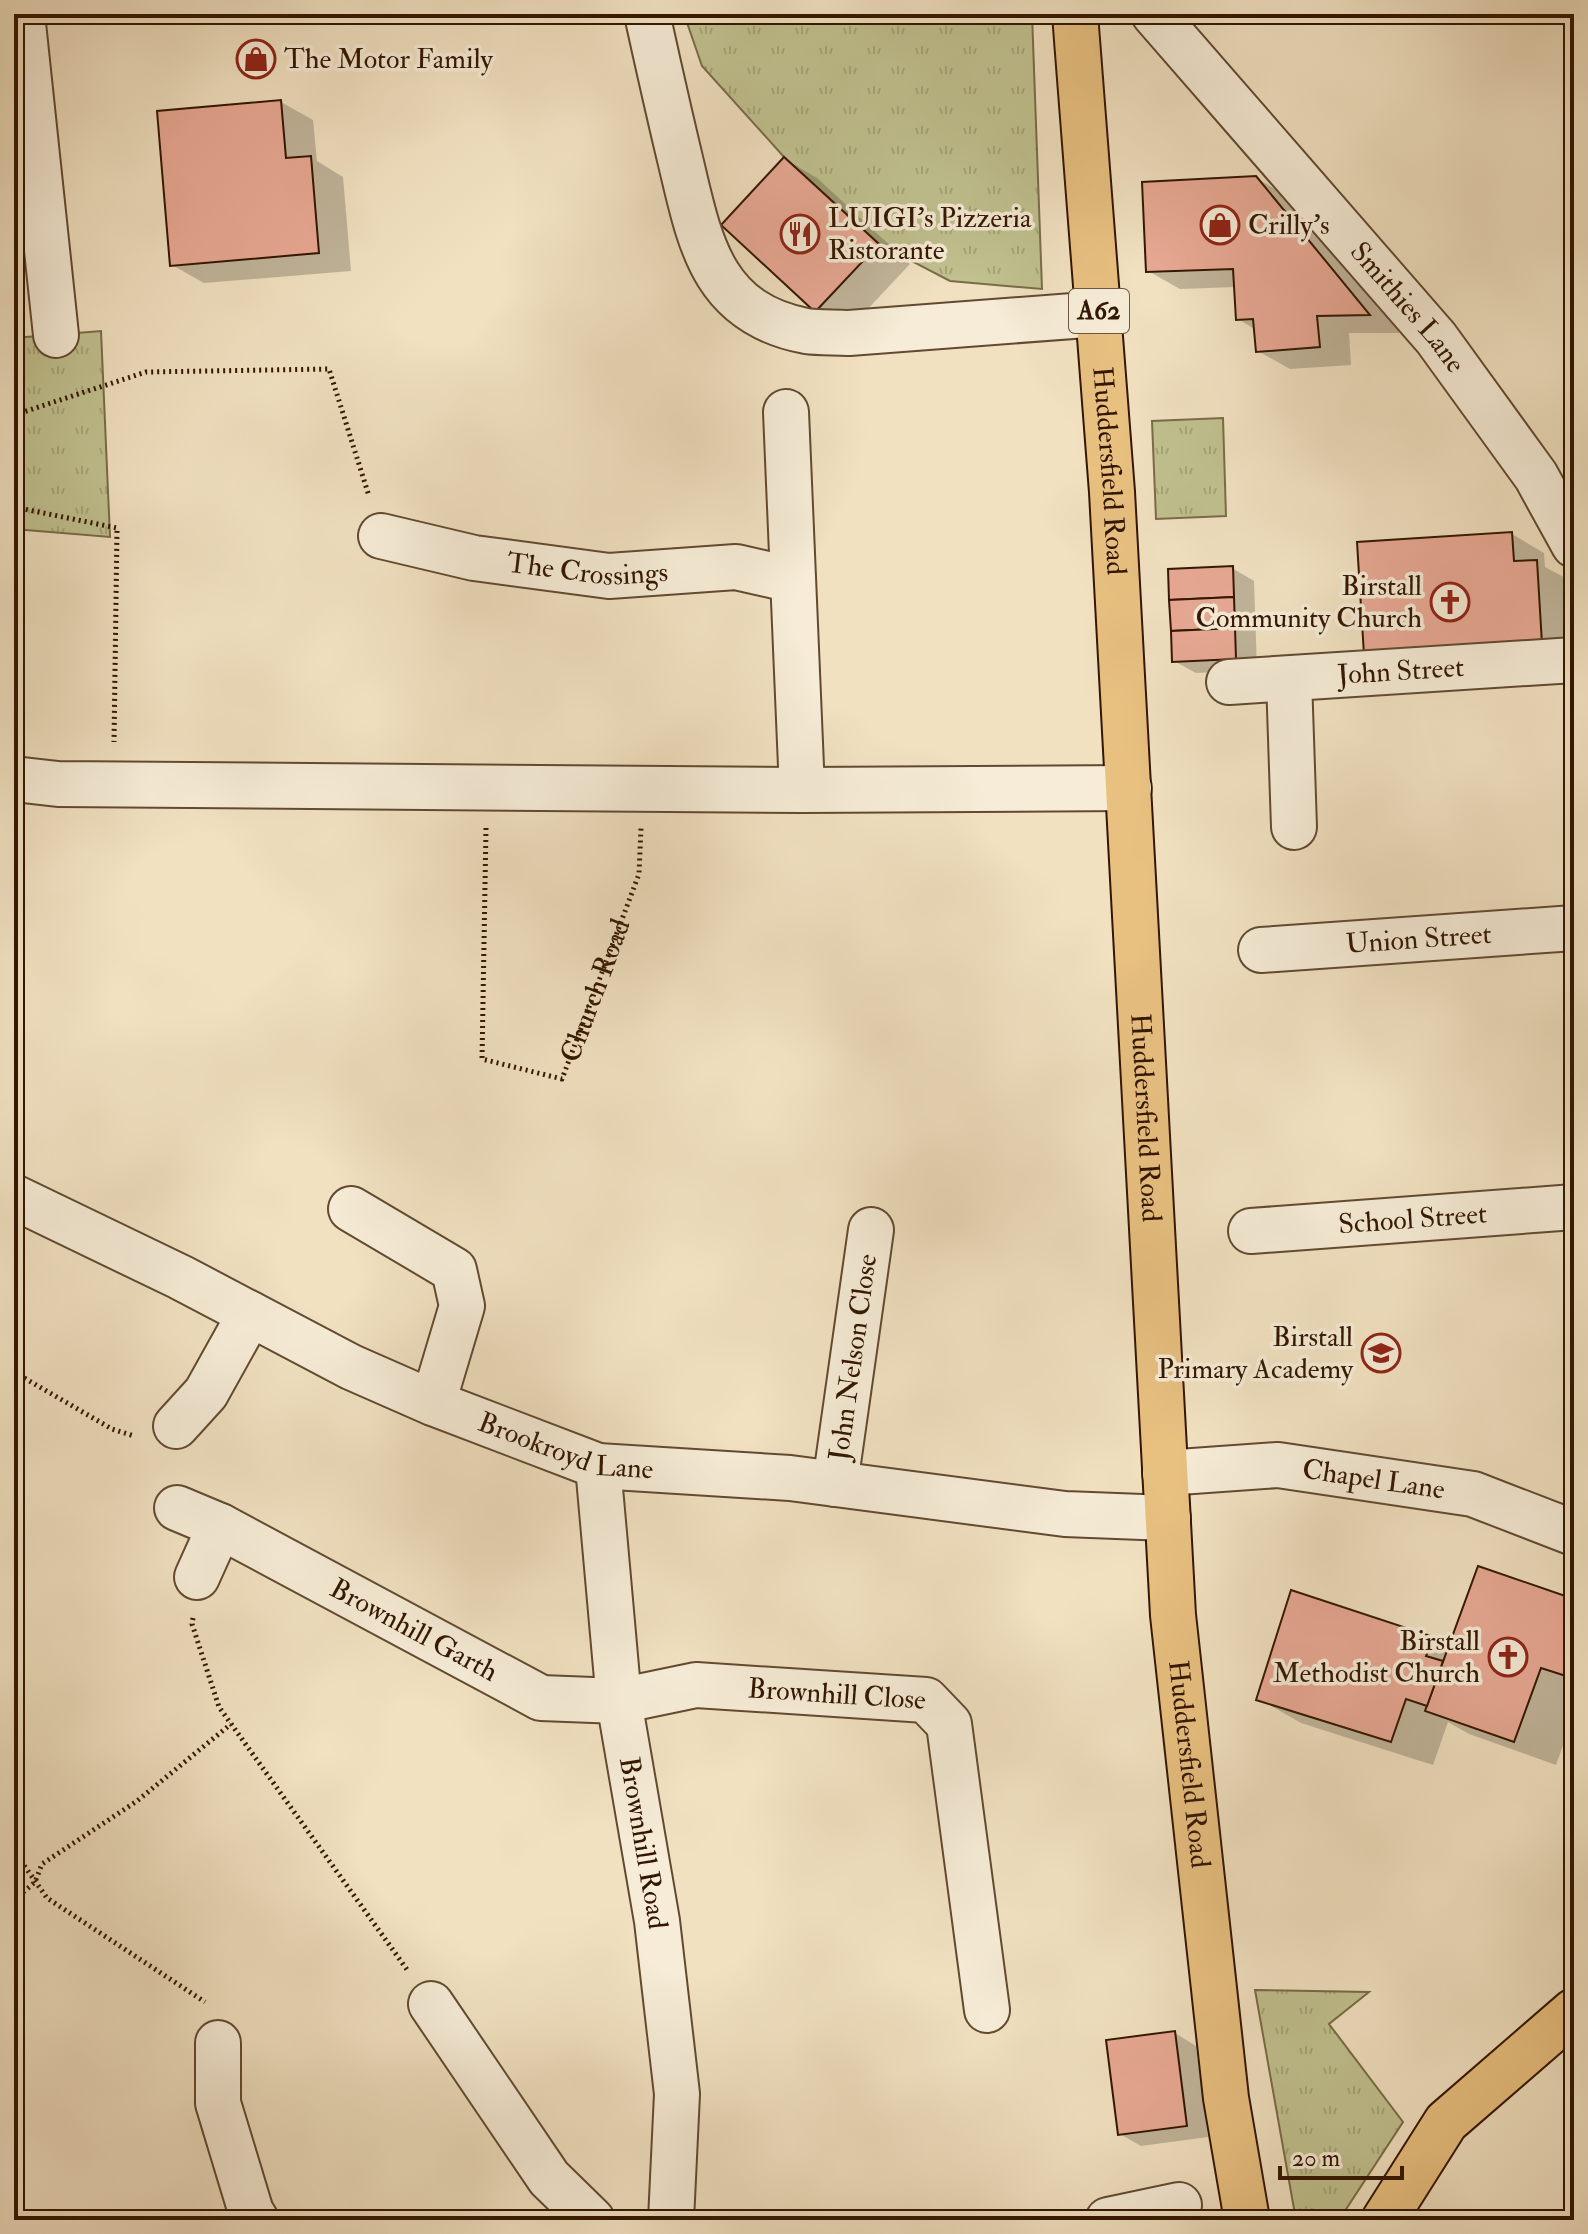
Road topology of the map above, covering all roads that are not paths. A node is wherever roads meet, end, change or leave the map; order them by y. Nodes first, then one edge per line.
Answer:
1 (22, 14) edge
2 (647, 14) edge
3 (1075, 14) edge
4 (1154, 14) edge
5 (26, 160) edge
6 (1099, 314) junction
7 (56, 335) dead end
8 (786, 412) dead end
9 (381, 536) road end
10 (1574, 545) edge
11 (793, 580) junction
12 (1574, 660) edge
13 (1289, 679) junction
14 (1229, 682) dead end
15 (14, 779) edge
16 (1129, 788) junction
17 (802, 790) junction
18 (1294, 827) dead end
19 (1574, 928) edge
20 (1261, 950) dead end
21 (14, 1197) edge
22 (1574, 1207) edge
23 (351, 1209) dead end
24 (871, 1230) dead end
25 (1251, 1231) dead end
26 (250, 1314) junction
27 (433, 1403) junction
28 (176, 1426) road end
29 (598, 1466) junction
30 (1165, 1473) junction
31 (835, 1484) junction
32 (177, 1508) dead end
33 (1168, 1518) junction
34 (220, 1526) junction
35 (1574, 1533) edge
36 (197, 1577) road end
37 (619, 1701) junction
38 (431, 2004) road end
39 (987, 2010) dead end
40 (1574, 2011) edge
41 (218, 2043) road end
42 (1179, 2205) dead end
43 (256, 2220) edge
44 (592, 2220) edge
45 (671, 2220) edge
46 (1108, 2220) edge
47 (1247, 2220) edge
48 (1384, 2220) edge

1 - 5 street
2 - 6 street
3 - 6 main road, Huddersfield Road / A62
4 - 10 street, Smithies Lane
5 - 7 street
6 - 16 main road, Huddersfield Road / A62
8 - 11 street
9 - 11 street, The Crossings
11 - 17 street
12 - 13 street, John Street
13 - 14 street, John Street
13 - 18 street
15 - 17 street
16 - 17 street
16 - 30 main road, Huddersfield Road / A62
19 - 20 street, Union Street
21 - 26 street, Brookroyd Lane
22 - 25 street, School Street
23 - 27 street
24 - 31 street, John Nelson Close
26 - 27 street, Brookroyd Lane
26 - 28 street
27 - 29 street, Brookroyd Lane
29 - 31 street, Brookroyd Lane
29 - 37 street, Brownhill Road
30 - 33 main road, Huddersfield Road / A62
30 - 35 street, Chapel Lane
31 - 33 street, Brookroyd Lane
32 - 34 street, Brownhill Garth
33 - 47 main road, Huddersfield Road / A62
34 - 36 street
34 - 37 street, Brownhill Garth
37 - 39 street, Brownhill Close
37 - 45 street, Brownhill Road
38 - 44 street
40 - 48 main road
41 - 43 street
42 - 46 street

